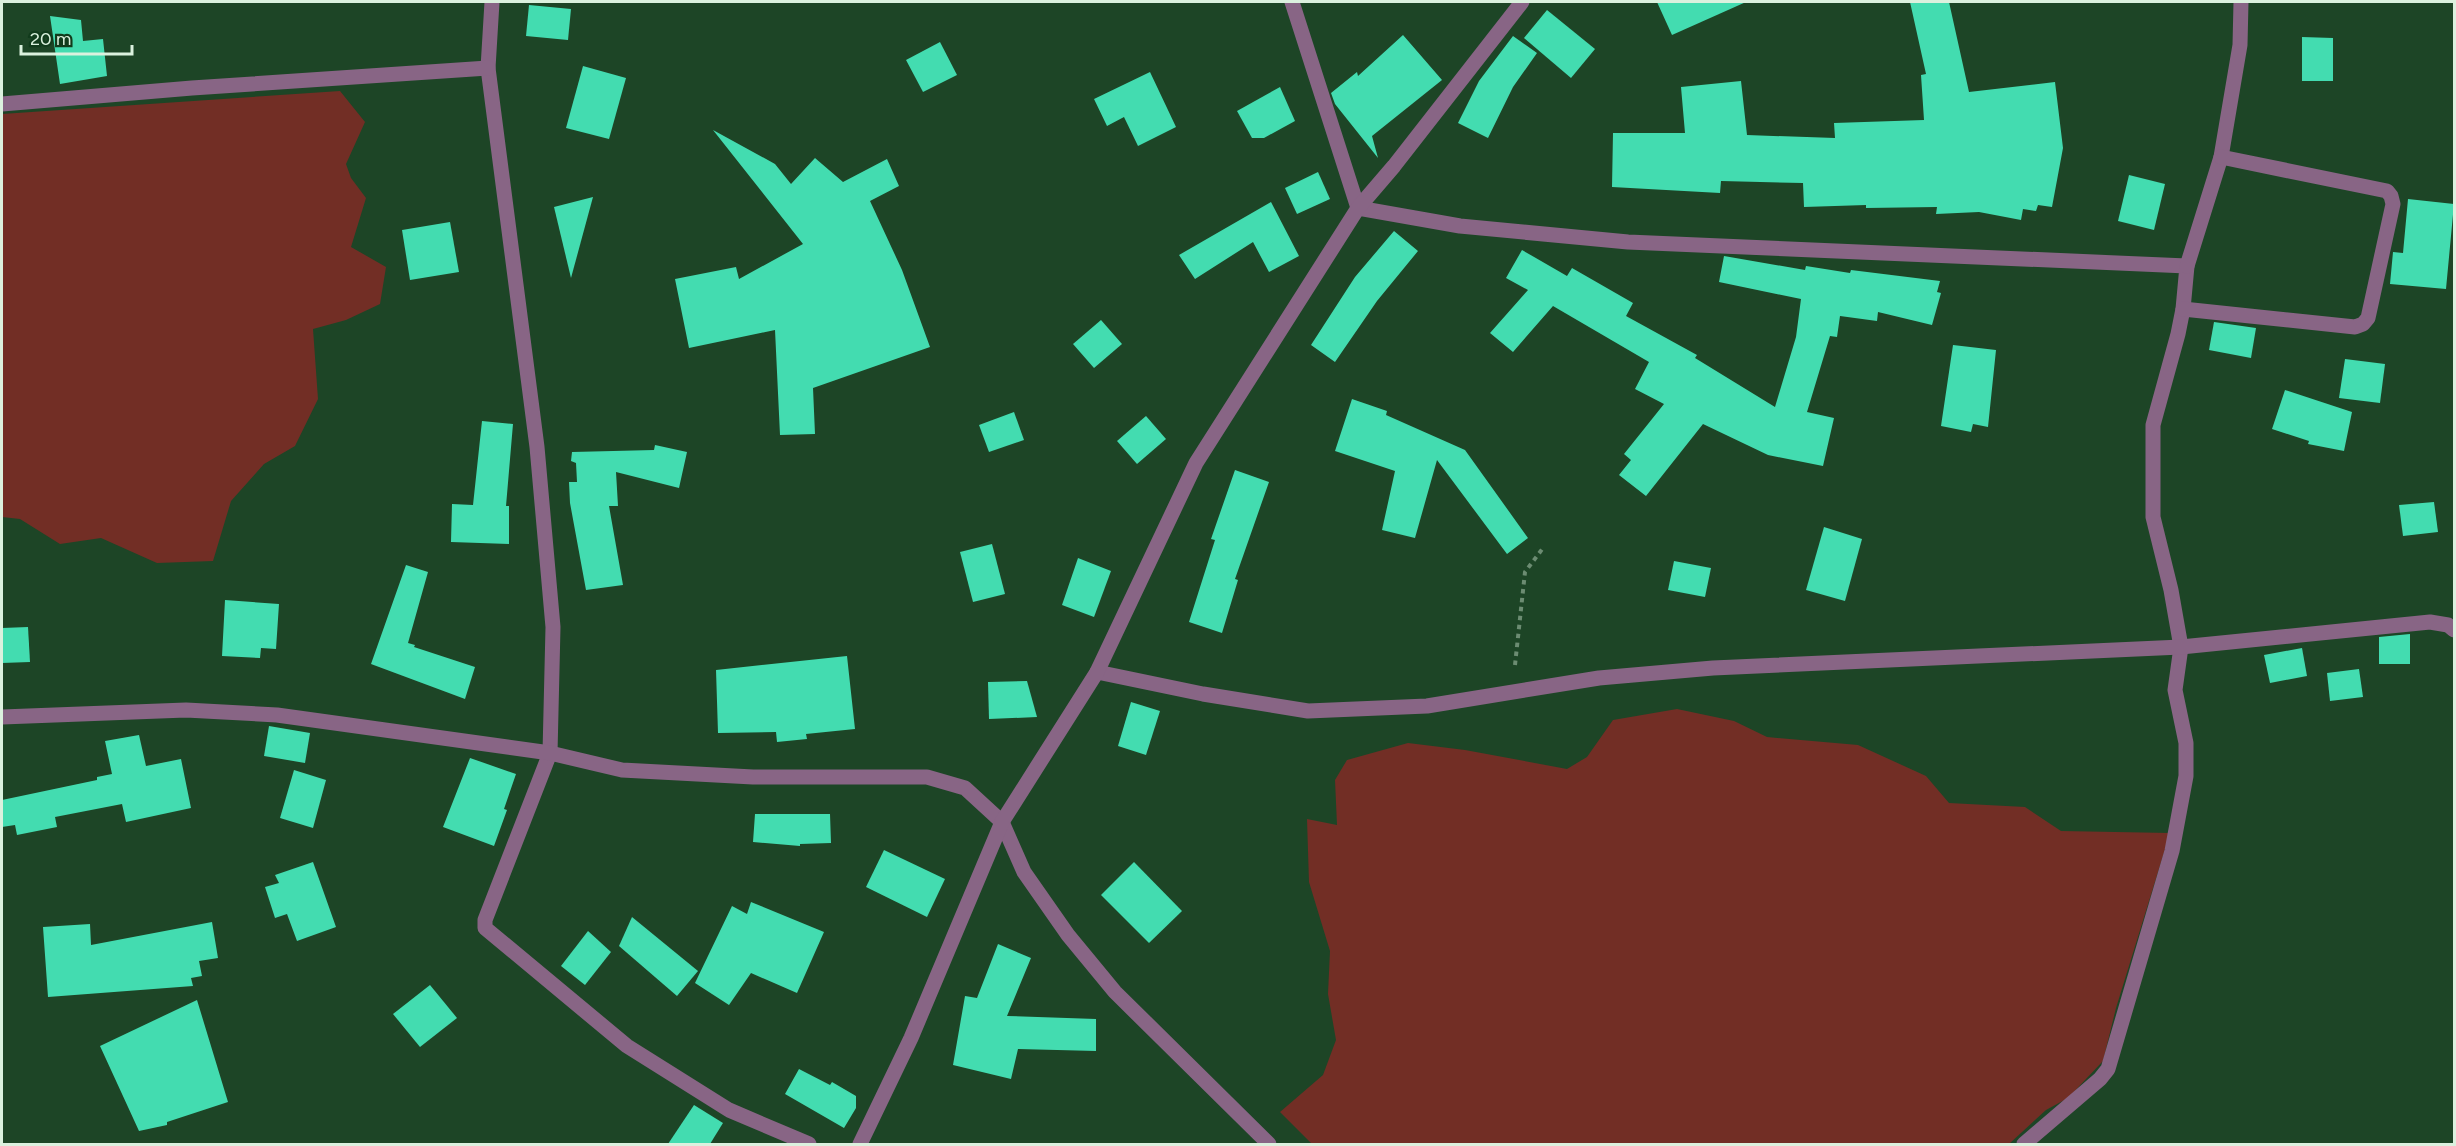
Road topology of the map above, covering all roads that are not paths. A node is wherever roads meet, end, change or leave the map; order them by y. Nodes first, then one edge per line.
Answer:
1 (492, 2) edge
2 (1292, 2) edge
3 (1522, 2) edge
4 (2241, 2) edge
5 (488, 68) junction
6 (2, 104) edge
7 (2221, 157) junction
8 (1358, 208) junction
9 (2187, 266) junction
10 (2183, 309) junction
11 (2454, 630) edge
12 (2181, 647) junction
13 (1096, 672) junction
14 (2, 717) edge
15 (550, 753) junction
16 (1002, 822) junction
17 (809, 1144) edge
18 (860, 1144) edge
19 (1269, 1144) edge
20 (2024, 1144) edge

1 - 5 street
2 - 8 street
3 - 8 street
4 - 7 street
5 - 6 street
5 - 15 street
7 - 9 street
7 - 10 street
8 - 9 street
8 - 13 street
9 - 10 street
10 - 12 street
11 - 12 street
12 - 13 street
12 - 20 street
13 - 16 street
14 - 15 street
15 - 16 street
15 - 17 street
16 - 18 street
16 - 19 street

